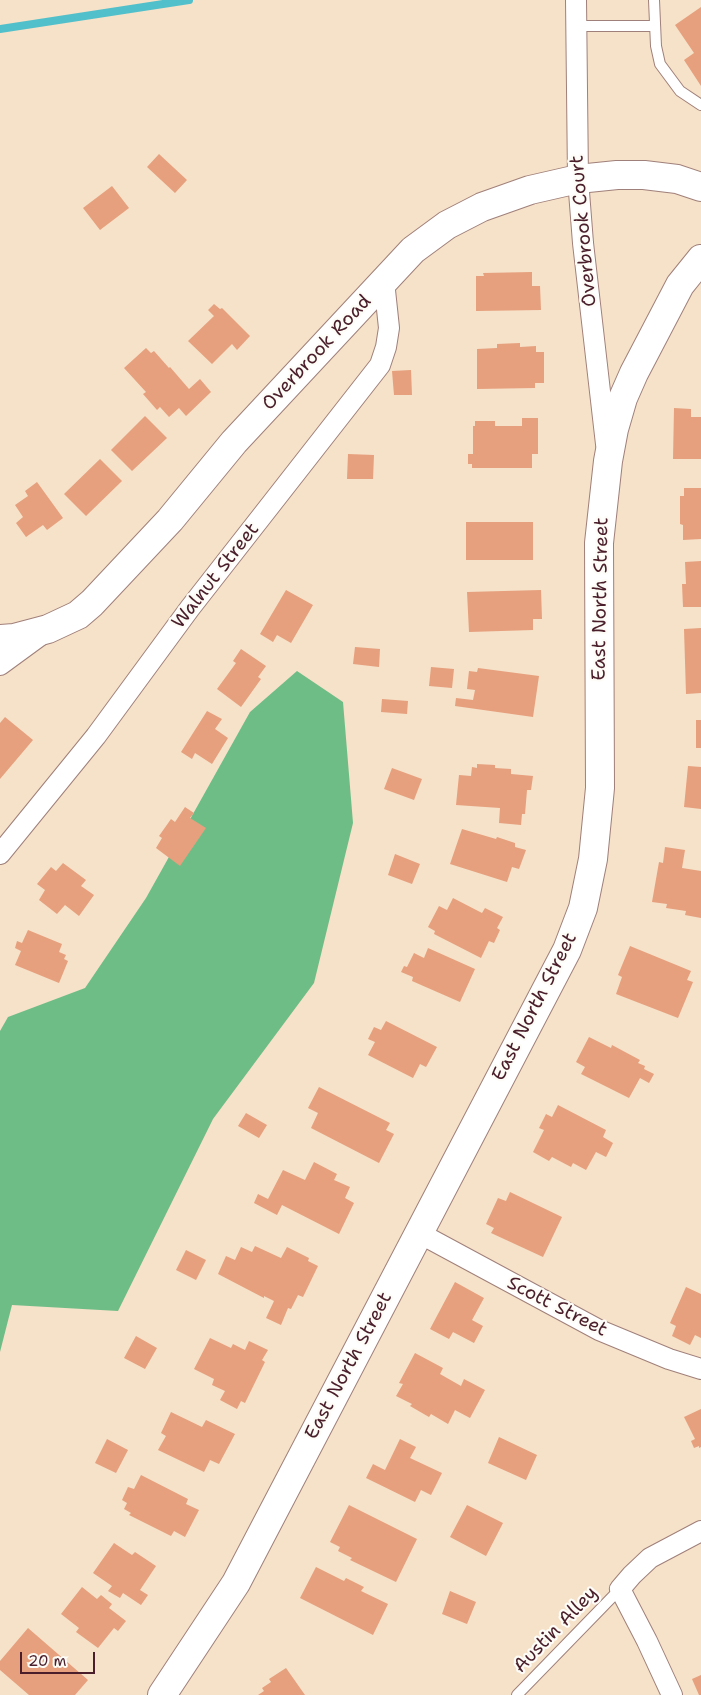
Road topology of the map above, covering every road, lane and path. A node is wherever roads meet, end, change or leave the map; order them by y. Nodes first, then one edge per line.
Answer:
1 (576, 0) edge
2 (654, 0) edge
3 (576, 26) junction
4 (654, 26) junction
5 (701, 105) edge
6 (578, 179) junction
7 (701, 187) edge
8 (701, 259) edge
9 (384, 281) junction
10 (608, 461) junction
11 (48, 629) junction
12 (0, 639) edge
13 (0, 665) edge
14 (0, 854) edge
15 (419, 1233) junction
16 (701, 1369) edge
17 (701, 1530) edge
18 (620, 1589) junction
19 (162, 1695) edge
20 (517, 1695) edge
21 (672, 1695) edge

1 - 3 street, Overbrook Court
2 - 4 lane
3 - 4 lane
3 - 6 street, Overbrook Court
4 - 5 lane
6 - 7 main road, Overbrook Road
6 - 9 main road, Overbrook Road
6 - 10 street, Overbrook Court
8 - 10 main road, East North Street
9 - 11 main road, Overbrook Road
9 - 14 street, Walnut Street
10 - 15 main road, East North Street
11 - 12 main road
11 - 13 street, Overbrook Road
15 - 16 street, Scott Street
15 - 19 main road, East North Street
17 - 18 street
18 - 20 lane, Austin Alley
18 - 21 street

